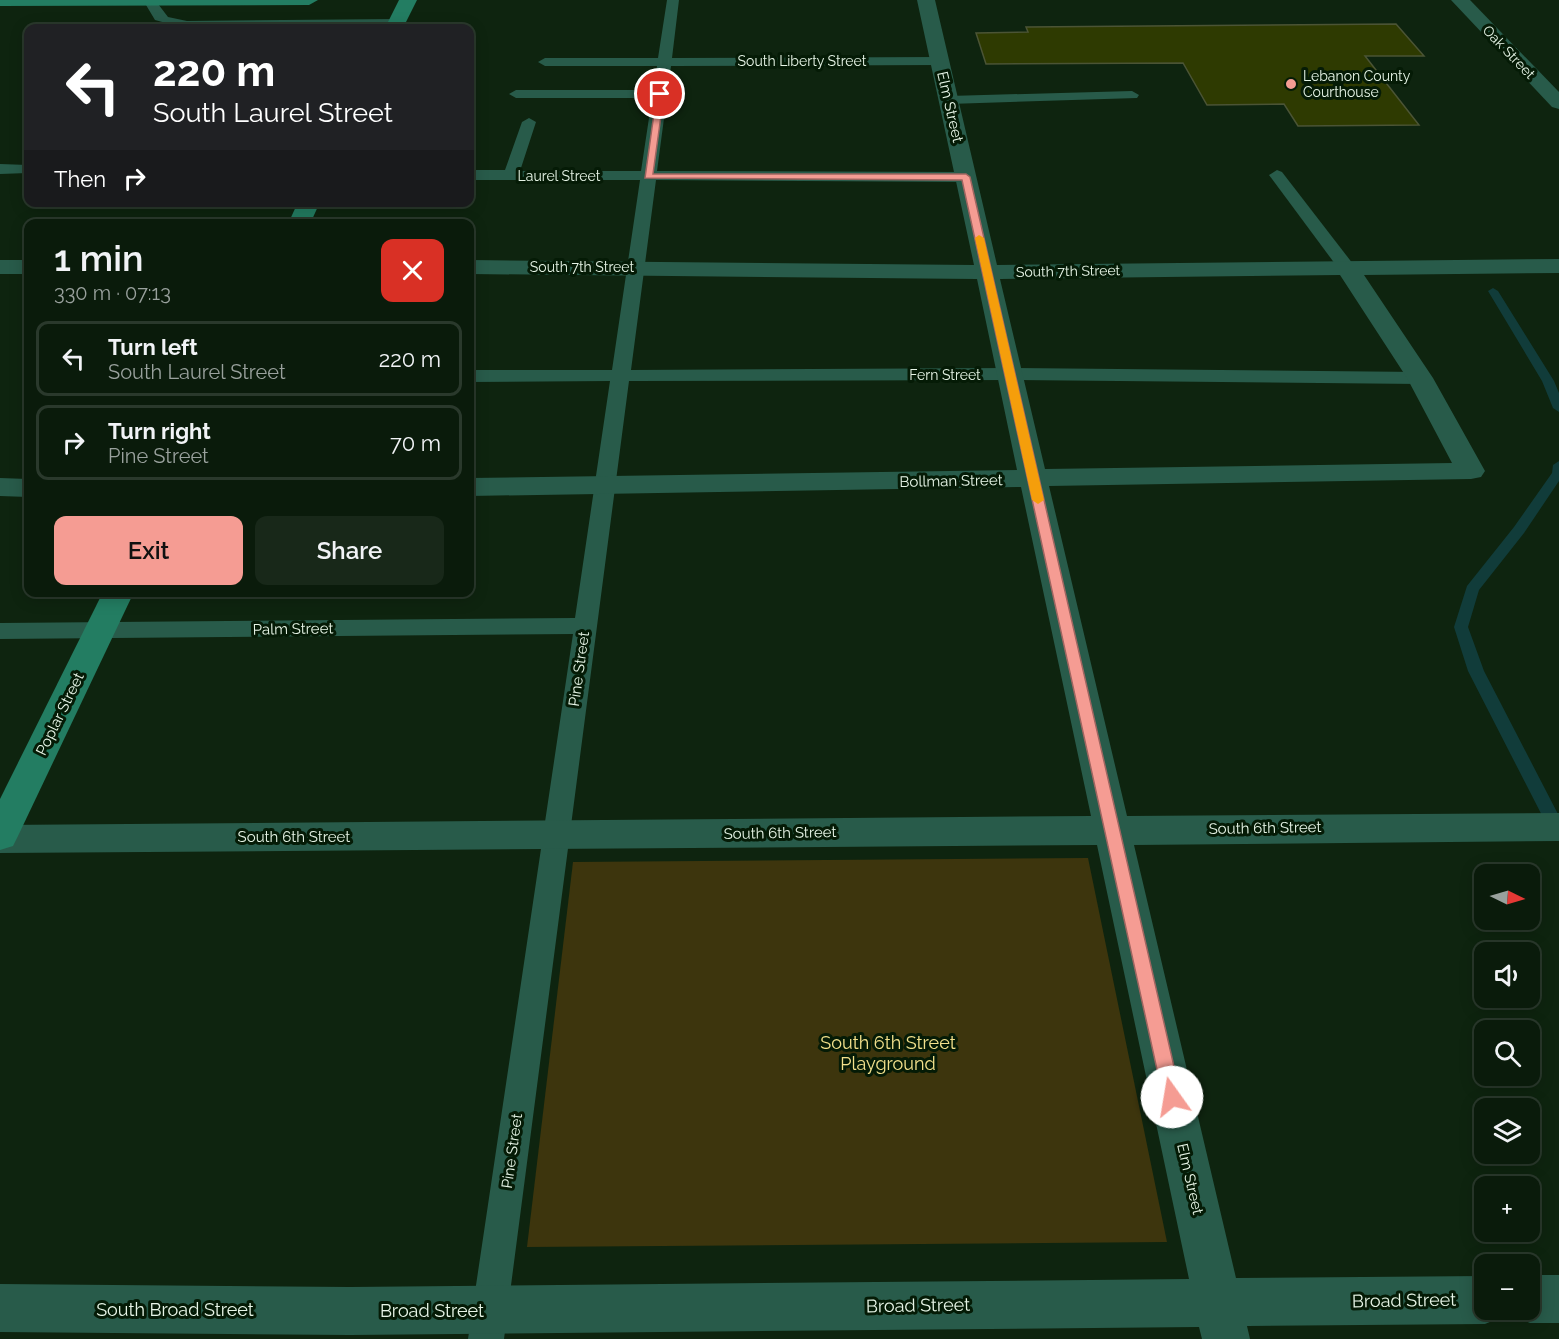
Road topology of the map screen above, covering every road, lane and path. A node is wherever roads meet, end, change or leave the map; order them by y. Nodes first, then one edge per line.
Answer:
1 (309, 0) edge
2 (408, 0) edge
3 (673, 0) edge
4 (926, 0) edge
5 (1460, 0) edge
6 (3, 1) edge
7 (190, 1) edge
8 (257, 1) edge
9 (149, 2) junction
10 (173, 24) edge
11 (241, 24) edge
12 (396, 24) edge
13 (664, 61) junction
14 (940, 61) junction
15 (545, 62) dead end
16 (516, 94) dead end
17 (660, 94) junction
18 (1132, 95) dead end
19 (949, 100) junction
20 (1559, 103) edge
21 (529, 122) dead end
22 (0, 169) edge
23 (24, 170) edge
24 (474, 175) edge
25 (512, 175) junction
26 (1277, 175) dead end
27 (648, 176) junction
28 (966, 177) junction
29 (1559, 266) edge
30 (0, 267) edge
31 (24, 267) edge
32 (474, 267) edge
33 (636, 267) junction
34 (1347, 268) junction
35 (987, 272) junction
36 (1010, 374) junction
37 (474, 376) edge
38 (621, 377) junction
39 (1420, 378) junction
40 (1034, 479) junction
41 (605, 486) junction
42 (474, 487) edge
43 (0, 488) edge
44 (24, 488) edge
45 (117, 597) edge
46 (585, 626) junction
47 (0, 631) edge
48 (100, 631) junction
49 (1559, 827) edge
50 (1112, 830) junction
51 (556, 835) junction
52 (0, 838) edge
53 (1540, 1299) edge
54 (1559, 1299) edge
55 (1474, 1301) edge
56 (0, 1308) edge
57 (350, 1311) joint
58 (1222, 1321) edge
59 (488, 1324) edge

1 - 8 street
2 - 12 street
3 - 13 lane, Pine Street
4 - 14 street, Elm Street
5 - 20 street, Oak Street
6 - 9 street
7 - 8 street
7 - 9 street
8 - 11 lane
9 - 10 lane
13 - 14 lane, South Liberty Street
13 - 15 lane, South Liberty Street
13 - 17 lane, Pine Street
14 - 19 street, Elm Street
16 - 17 lane
17 - 27 lane, Pine Street
18 - 19 lane
19 - 28 street, Elm Street
21 - 25 lane
22 - 23 lane
24 - 25 lane, Laurel Street
25 - 27 lane, Laurel Street
26 - 34 lane
27 - 28 lane, Laurel Street
27 - 33 lane, Pine Street
28 - 35 street, Elm Street
29 - 34 street, South 7th Street
30 - 31 street
32 - 33 street, South 7th Street
33 - 35 street, South 7th Street
33 - 38 lane, Pine Street
34 - 35 street, South 7th Street
34 - 39 street
35 - 36 street, Elm Street
36 - 38 lane, Fern Street
36 - 39 lane, Fern Street
36 - 40 street, Elm Street
37 - 38 lane, Fern Street
38 - 41 lane, Pine Street
39 - 40 street, Bollman Street
40 - 41 street, Bollman Street
40 - 50 street, Elm Street
41 - 42 street, Bollman Street
41 - 46 lane, Pine Street
43 - 44 street
45 - 48 street, Poplar Street
46 - 48 lane, Palm Street
46 - 51 lane, Pine Street
47 - 48 lane, Palm Street
48 - 52 street, Poplar Street
49 - 50 street, South 6th Street
50 - 51 street, South 6th Street
50 - 58 street, Elm Street
51 - 52 street, South 6th Street
51 - 59 lane, Pine Street
53 - 54 street
55 - 58 street, Broad Street
56 - 57 street, South Broad Street
57 - 59 street, Broad Street
58 - 59 street, Broad Street

